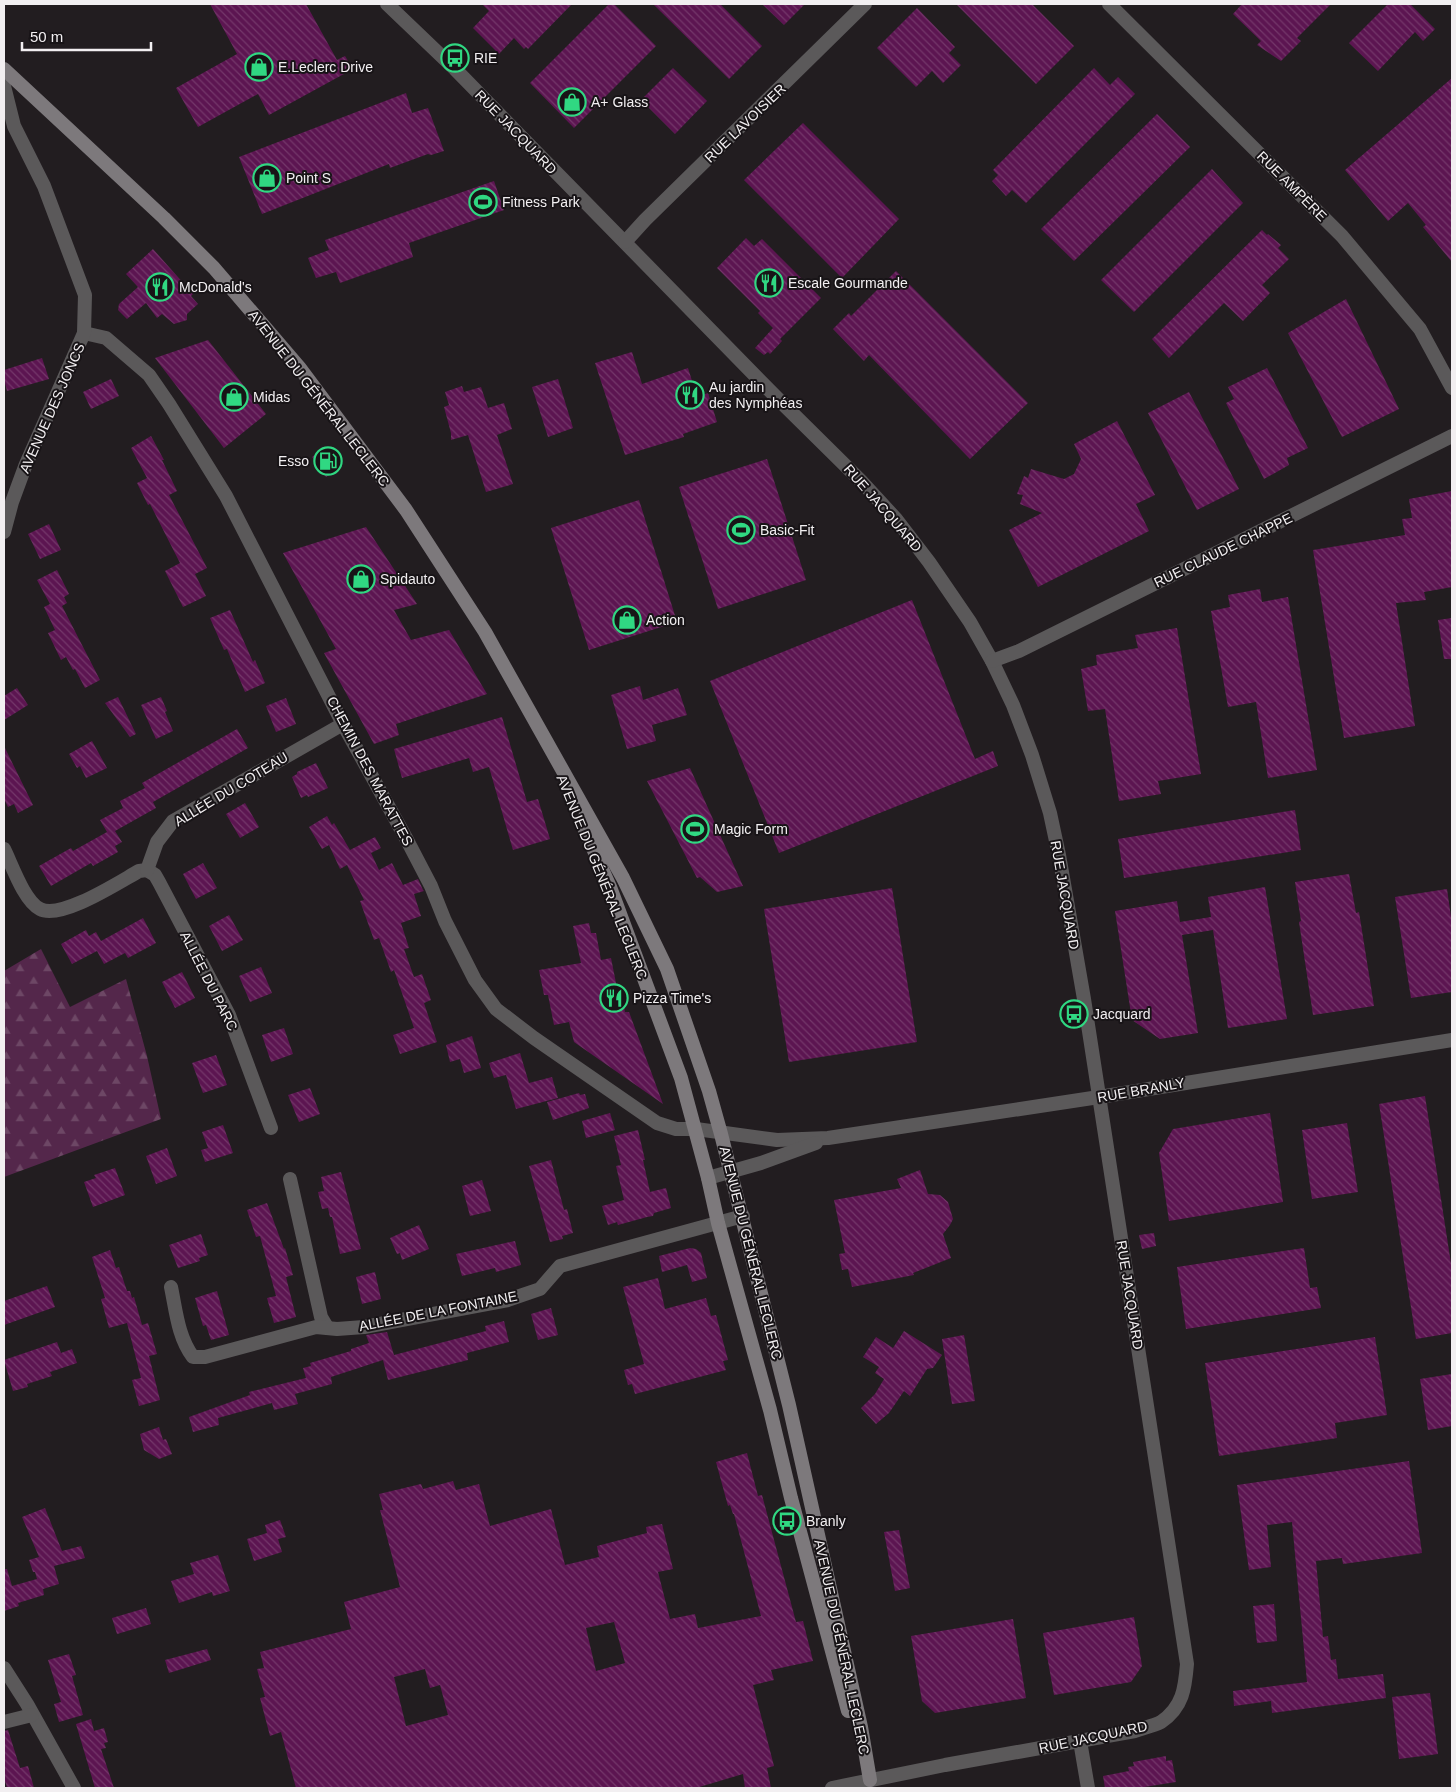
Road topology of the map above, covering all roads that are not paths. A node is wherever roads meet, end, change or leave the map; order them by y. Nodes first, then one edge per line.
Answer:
1 (387, 4) edge
2 (865, 4) edge
3 (1109, 4) edge
4 (4, 69) edge
5 (4, 86) edge
6 (625, 242) junction
7 (84, 333) junction
8 (1452, 388) edge
9 (1452, 436) edge
10 (4, 532) edge
11 (992, 661) junction
12 (343, 724) junction
13 (552, 753) junction
14 (4, 849) edge
15 (147, 870) junction
16 (1452, 1040) edge
17 (1099, 1097) junction
18 (271, 1128) dead end
19 (696, 1129) junction
20 (721, 1134) junction
21 (828, 1138) junction
22 (731, 1171) junction
23 (708, 1178) junction
24 (290, 1180) dead end
25 (743, 1216) junction
26 (718, 1223) junction
27 (171, 1287) dead end
28 (326, 1326) junction
29 (4, 1668) edge
30 (32, 1715) junction
31 (4, 1722) edge
32 (1080, 1741) junction
33 (871, 1784) edge
34 (74, 1788) edge
35 (832, 1788) edge
36 (1088, 1788) edge

1 - 6 street, RUE JACQUARD
2 - 6 street, RUE LAVOISIER
3 - 8 street, RUE AMPÈRE
4 - 13 main road, AVENUE DU GÉNÉRAL LECLERC
5 - 7 street, AVENUE DES JONCS
6 - 11 street, RUE JACQUARD
7 - 10 street, AVENUE DES JONCS
7 - 12 street, CHEMIN DES MARATTES
9 - 11 street, RUE CLAUDE CHAPPE
11 - 17 street, RUE JACQUARD
12 - 15 street, ALLÉE DU COTEAU
12 - 19 street, CHEMIN DES MARATTES
13 - 19 main road, AVENUE DU GÉNÉRAL LECLERC
13 - 20 main road, AVENUE DU GÉNÉRAL LECLERC
14 - 15 street
15 - 18 street, ALLÉE DU PARC
16 - 17 street, RUE BRANLY
17 - 21 street, RUE BRANLY
17 - 32 street, RUE JACQUARD
19 - 20 street, CHEMIN DES MARATTES
19 - 23 main road, AVENUE DU GÉNÉRAL LECLERC
20 - 21 street, RUE BRANLY
20 - 22 main road, AVENUE DU GÉNÉRAL LECLERC
21 - 22 street, RUE BRANLY
22 - 23 street, RUE BRANLY
22 - 25 main road, AVENUE DU GÉNÉRAL LECLERC
23 - 26 main road, AVENUE DU GÉNÉRAL LECLERC
24 - 28 street
25 - 26 street, ALLÉE DE LA FONTAINE
25 - 33 main road, AVENUE DU GÉNÉRAL LECLERC
26 - 28 street, ALLÉE DE LA FONTAINE
26 - 33 main road, AVENUE DU GÉNÉRAL LECLERC
27 - 28 street, ALLÉE DE LA FONTAINE
29 - 30 street
30 - 31 street
30 - 34 street
32 - 33 street, RUE JACQUARD
32 - 36 street
33 - 35 street, RUE JACQUARD

